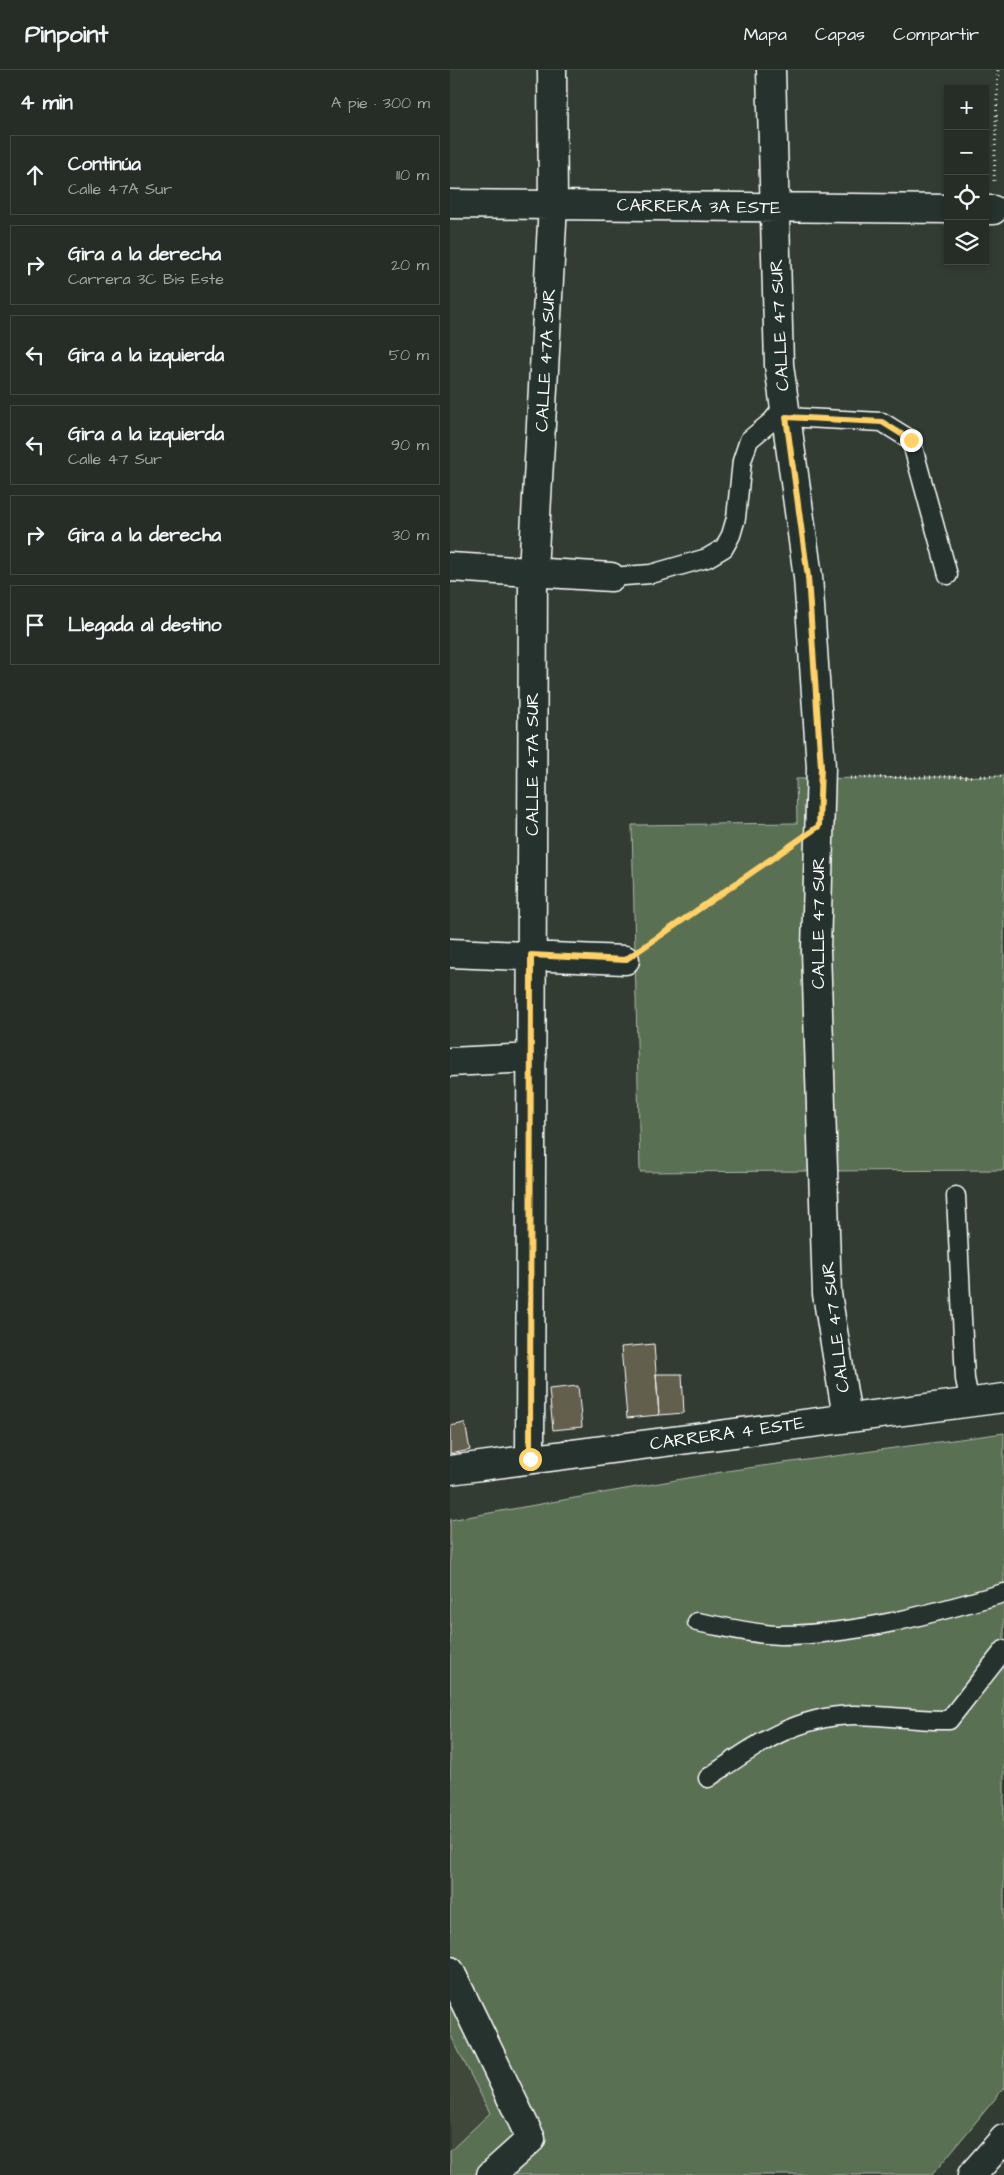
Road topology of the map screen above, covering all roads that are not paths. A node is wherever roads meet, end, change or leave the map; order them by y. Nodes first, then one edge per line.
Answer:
1 (552, 70) edge
2 (771, 70) edge
3 (450, 204) edge
4 (553, 205) junction
5 (773, 207) junction
6 (944, 209) edge
7 (785, 412) junction
8 (450, 567) edge
9 (533, 571) junction
10 (948, 575) dead end
11 (611, 577) joint
12 (450, 953) edge
13 (531, 955) junction
14 (625, 960) road end
15 (532, 1058) junction
16 (450, 1062) edge
17 (956, 1196) dead end
18 (1004, 1398) edge
19 (970, 1402) junction
20 (846, 1417) junction
21 (530, 1459) junction
22 (450, 1470) edge
23 (1004, 1593) edge
24 (697, 1622) dead end
25 (1004, 1650) edge
26 (708, 1778) dead end
27 (450, 1973) edge
28 (1004, 2139) edge
29 (491, 2175) edge
30 (972, 2175) edge

1 - 4 street, CALLE 47A SUR
2 - 5 street, CALLE 47 SUR
3 - 4 street, CARRERA 3A ESTE
4 - 5 street, CARRERA 3A ESTE
4 - 9 street, CALLE 47A SUR
5 - 6 street, CARRERA 3A ESTE
5 - 7 street, CALLE 47 SUR
7 - 10 lane
7 - 11 lane
7 - 20 street, CALLE 47 SUR
8 - 9 street
9 - 11 street
9 - 13 street, CALLE 47A SUR
12 - 13 street
13 - 14 street
13 - 15 street, CALLE 47A SUR
15 - 16 street
15 - 21 street, CALLE 47A SUR
17 - 19 lane
18 - 19 street, CARRERA 4 ESTE
19 - 20 street, CARRERA 4 ESTE
20 - 21 street, CARRERA 4 ESTE
21 - 22 street, CARRERA 4 ESTE
23 - 24 lane
25 - 26 lane
27 - 29 street
28 - 30 street

